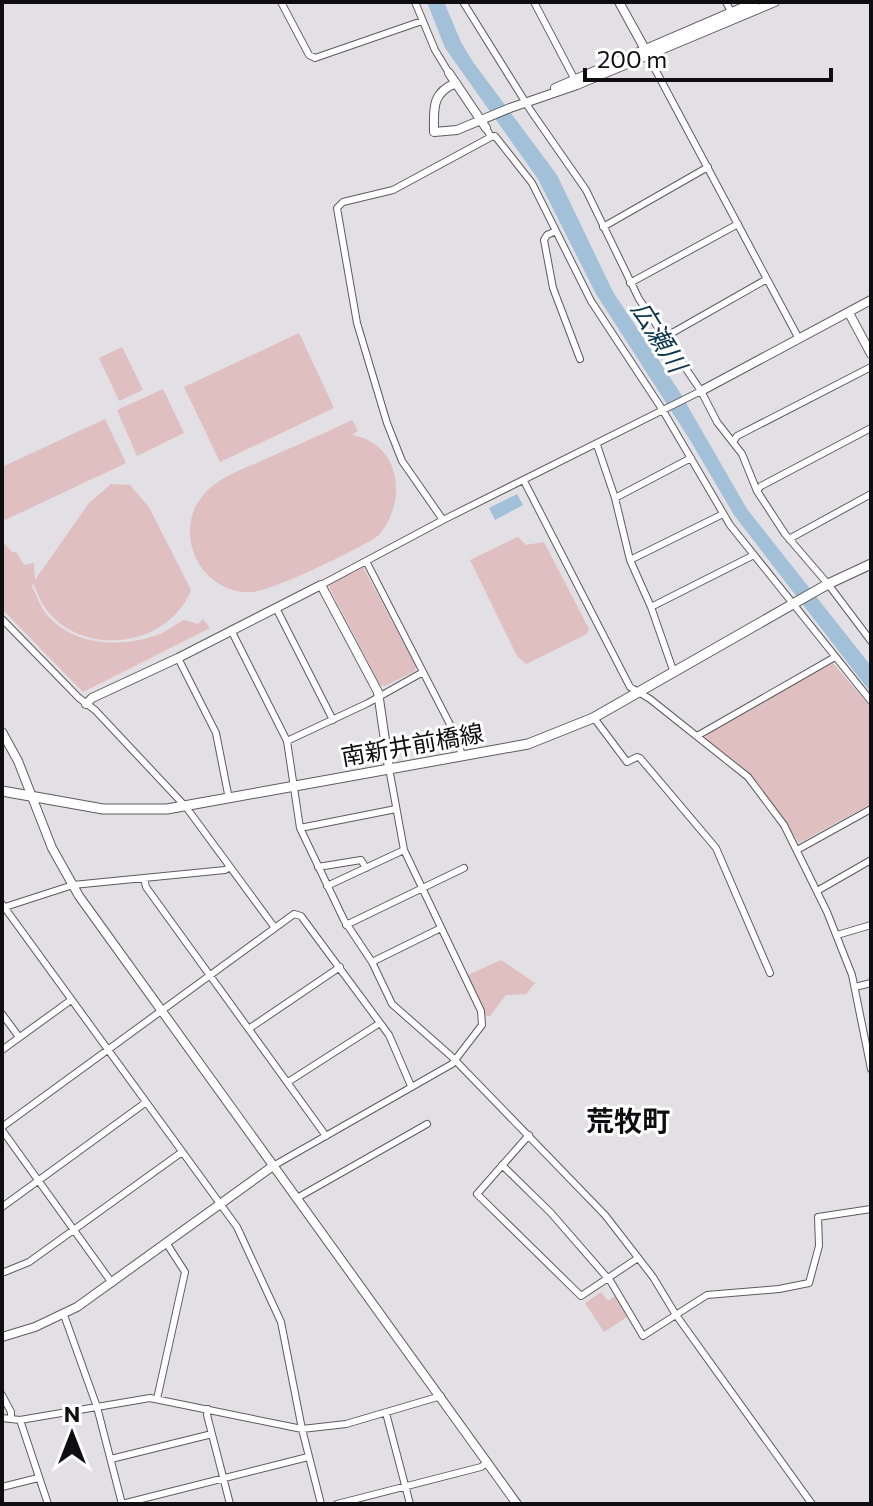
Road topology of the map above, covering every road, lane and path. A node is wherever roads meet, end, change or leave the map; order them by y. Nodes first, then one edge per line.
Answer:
1 (281, 2) edge
2 (415, 2) edge
3 (463, 2) edge
4 (534, 2) edge
5 (619, 2) edge
6 (726, 2) edge
7 (755, 2) edge
8 (775, 2) edge
9 (731, 12) junction
10 (422, 21) junction
11 (646, 52) junction
12 (449, 73) joint
13 (575, 82) junction
14 (456, 83) junction
15 (525, 102) junction
16 (486, 128) junction
17 (708, 167) junction
18 (738, 224) junction
19 (603, 227) junction
20 (556, 231) junction
21 (767, 279) junction
22 (630, 283) junction
23 (871, 300) edge
24 (849, 313) junction
25 (665, 337) junction
26 (799, 339) junction
27 (871, 354) edge
28 (580, 359) dead end
29 (871, 367) edge
30 (701, 391) junction
31 (664, 408) junction
32 (871, 428) edge
33 (733, 442) junction
34 (597, 445) junction
35 (691, 458) junction
36 (524, 481) junction
37 (757, 491) junction
38 (871, 494) edge
39 (615, 498) junction
40 (723, 514) junction
41 (443, 520) junction
42 (789, 539) junction
43 (754, 555) junction
44 (630, 560) junction
45 (366, 561) junction
46 (871, 564) edge
47 (828, 584) junction
48 (321, 585) junction
49 (794, 603) junction
50 (651, 607) junction
51 (276, 608) junction
52 (2, 619) edge
53 (231, 630) junction
54 (871, 641) edge
55 (835, 657) junction
56 (178, 658) junction
57 (423, 672) junction
58 (674, 673) junction
59 (638, 693) junction
60 (380, 696) junction
61 (871, 701) edge
62 (86, 704) junction
63 (593, 718) junction
64 (333, 720) junction
65 (2, 732) edge
66 (697, 736) junction
67 (287, 741) junction
68 (462, 757) junction
69 (389, 768) junction
70 (292, 785) junction
71 (2, 791) edge
72 (32, 798) junction
73 (229, 799) junction
74 (186, 807) junction
75 (396, 809) junction
76 (870, 811) edge
77 (300, 828) junction
78 (404, 850) junction
79 (797, 850) junction
80 (871, 860) edge
81 (230, 867) junction
82 (318, 867) junction
83 (366, 868) junction
84 (464, 868) dead end
85 (144, 878) junction
86 (73, 885) junction
87 (327, 886) junction
88 (422, 887) junction
89 (817, 891) junction
90 (3, 906) edge
91 (346, 925) junction
92 (871, 925) edge
93 (275, 928) junction
94 (441, 928) junction
95 (837, 935) junction
96 (372, 962) junction
97 (340, 967) junction
98 (770, 973) dead end
99 (211, 974) junction
100 (871, 983) edge
101 (855, 987) junction
102 (71, 1000) junction
103 (162, 1010) junction
104 (2, 1014) edge
105 (380, 1023) junction
106 (250, 1028) junction
107 (19, 1037) junction
108 (108, 1049) junction
109 (2, 1050) edge
110 (456, 1061) junction
111 (871, 1069) edge
112 (288, 1082) junction
113 (411, 1086) junction
114 (145, 1103) junction
115 (427, 1124) dead end
116 (2, 1128) edge
117 (529, 1135) junction
118 (326, 1136) junction
119 (182, 1152) junction
120 (502, 1165) junction
121 (273, 1166) junction
122 (38, 1180) junction
123 (297, 1198) junction
124 (220, 1205) junction
125 (2, 1207) edge
126 (871, 1209) edge
127 (74, 1230) junction
128 (167, 1244) junction
129 (638, 1258) junction
130 (2, 1273) edge
131 (608, 1279) junction
132 (112, 1283) junction
133 (64, 1315) junction
134 (676, 1315) junction
135 (2, 1337) edge
136 (2, 1395) edge
137 (441, 1396) junction
138 (157, 1399) junction
139 (97, 1407) junction
140 (208, 1409) junction
141 (386, 1413) junction
142 (2, 1418) edge
143 (11, 1419) junction
144 (20, 1420) junction
145 (302, 1429) junction
146 (212, 1434) junction
147 (308, 1457) junction
148 (111, 1459) junction
149 (488, 1462) junction
150 (38, 1478) junction
151 (223, 1478) junction
152 (406, 1486) junction
153 (2, 1487) edge
154 (48, 1504) edge
155 (122, 1504) edge
156 (230, 1504) edge
157 (321, 1504) edge
158 (337, 1504) edge
159 (410, 1504) edge
160 (517, 1504) edge
161 (812, 1504) edge

1 - 10 street
2 - 10 street
3 - 15 street
4 - 13 street
5 - 11 street
6 - 9 street
7 - 9 street
8 - 11 street
9 - 11 street
10 - 12 street
11 - 13 street
11 - 17 street
12 - 14 street
13 - 15 street
14 - 16 street
14 - 16 street
15 - 16 street
15 - 19 street
16 - 20 street
16 - 41 street
17 - 18 street
17 - 19 street
18 - 21 street
18 - 22 street
19 - 22 street
20 - 28 street
20 - 31 street
21 - 25 street
21 - 26 street
22 - 25 street
23 - 24 street
24 - 26 street
24 - 27 street
25 - 30 street
26 - 30 street
29 - 33 street
30 - 31 street
30 - 33 street
31 - 34 street
31 - 35 street
32 - 37 street
33 - 37 street
34 - 36 street
34 - 39 street
35 - 39 street
35 - 40 street
36 - 41 street
36 - 59 street
37 - 42 street
38 - 42 street
39 - 44 street
40 - 43 street
40 - 44 street
41 - 45 street
42 - 47 street
43 - 49 street
43 - 50 street
44 - 50 street
45 - 48 street
45 - 57 street
46 - 47 main road
47 - 49 main road, 南新井前橋線
47 - 54 street
48 - 51 street
48 - 60 street
49 - 55 street
49 - 58 main road, 南新井前橋線
50 - 58 street
51 - 53 street
51 - 64 street
52 - 62 street
53 - 56 street
53 - 67 street
55 - 61 street
55 - 66 street
56 - 62 street
56 - 73 street
57 - 60 street
57 - 68 street
58 - 59 main road, 南新井前橋線
59 - 63 main road, 南新井前橋線
59 - 66 street
60 - 64 street
60 - 69 street
62 - 74 street
63 - 68 main road, 南新井前橋線
63 - 98 street
64 - 67 street
65 - 72 street
66 - 79 street
67 - 70 street
68 - 69 main road, 南新井前橋線
69 - 70 main road, 南新井前橋線
69 - 75 street
70 - 73 main road, 南新井前橋線
70 - 77 street
71 - 72 main road, 南新井前橋線
72 - 74 main road, 南新井前橋線
72 - 86 street
73 - 74 main road, 南新井前橋線
74 - 81 street
75 - 77 street
75 - 78 street
76 - 79 street
77 - 82 street
78 - 83 street
78 - 88 street
79 - 89 street
80 - 89 street
81 - 85 street
81 - 93 street
82 - 83 street
82 - 87 street
83 - 87 street
84 - 88 street
85 - 86 street
85 - 99 street
86 - 90 street
86 - 103 street
87 - 91 street
88 - 91 street
88 - 94 street
89 - 95 street
90 - 102 street
91 - 96 street
92 - 95 street
93 - 97 street
93 - 99 street
94 - 96 street
94 - 110 street
95 - 101 street
96 - 110 street
97 - 105 street
97 - 106 street
99 - 103 street
99 - 106 street
100 - 101 street
101 - 111 street
102 - 107 street
102 - 108 street
103 - 108 street
103 - 121 street
104 - 107 street
105 - 112 street
105 - 113 street
106 - 112 street
107 - 109 street
108 - 114 street
108 - 116 street
110 - 113 street
110 - 117 street
112 - 118 street
113 - 118 street
114 - 119 street
114 - 122 street
115 - 123 street
116 - 122 street
117 - 120 street
117 - 129 street
118 - 121 street
119 - 124 street
119 - 127 street
120 - 131 street
120 - 131 street
121 - 123 street
121 - 124 street
122 - 125 street
122 - 127 street
123 - 137 street
124 - 128 street
124 - 145 street
126 - 134 street
127 - 130 street
127 - 132 street
128 - 132 street
128 - 138 street
129 - 131 street
129 - 134 street
131 - 134 street
132 - 133 street
133 - 135 street
133 - 139 street
134 - 161 street
136 - 143 street
137 - 141 street
137 - 149 street
138 - 139 street
138 - 140 street
139 - 144 street
139 - 148 street
140 - 145 street
140 - 146 street
141 - 145 street
141 - 152 street
142 - 143 street
143 - 144 street
144 - 150 street
145 - 147 street
146 - 148 street
146 - 151 street
147 - 151 street
147 - 157 street
148 - 155 street
149 - 152 street
149 - 160 street
150 - 153 street
150 - 154 street
151 - 155 street
151 - 156 street
152 - 158 street
152 - 159 street

